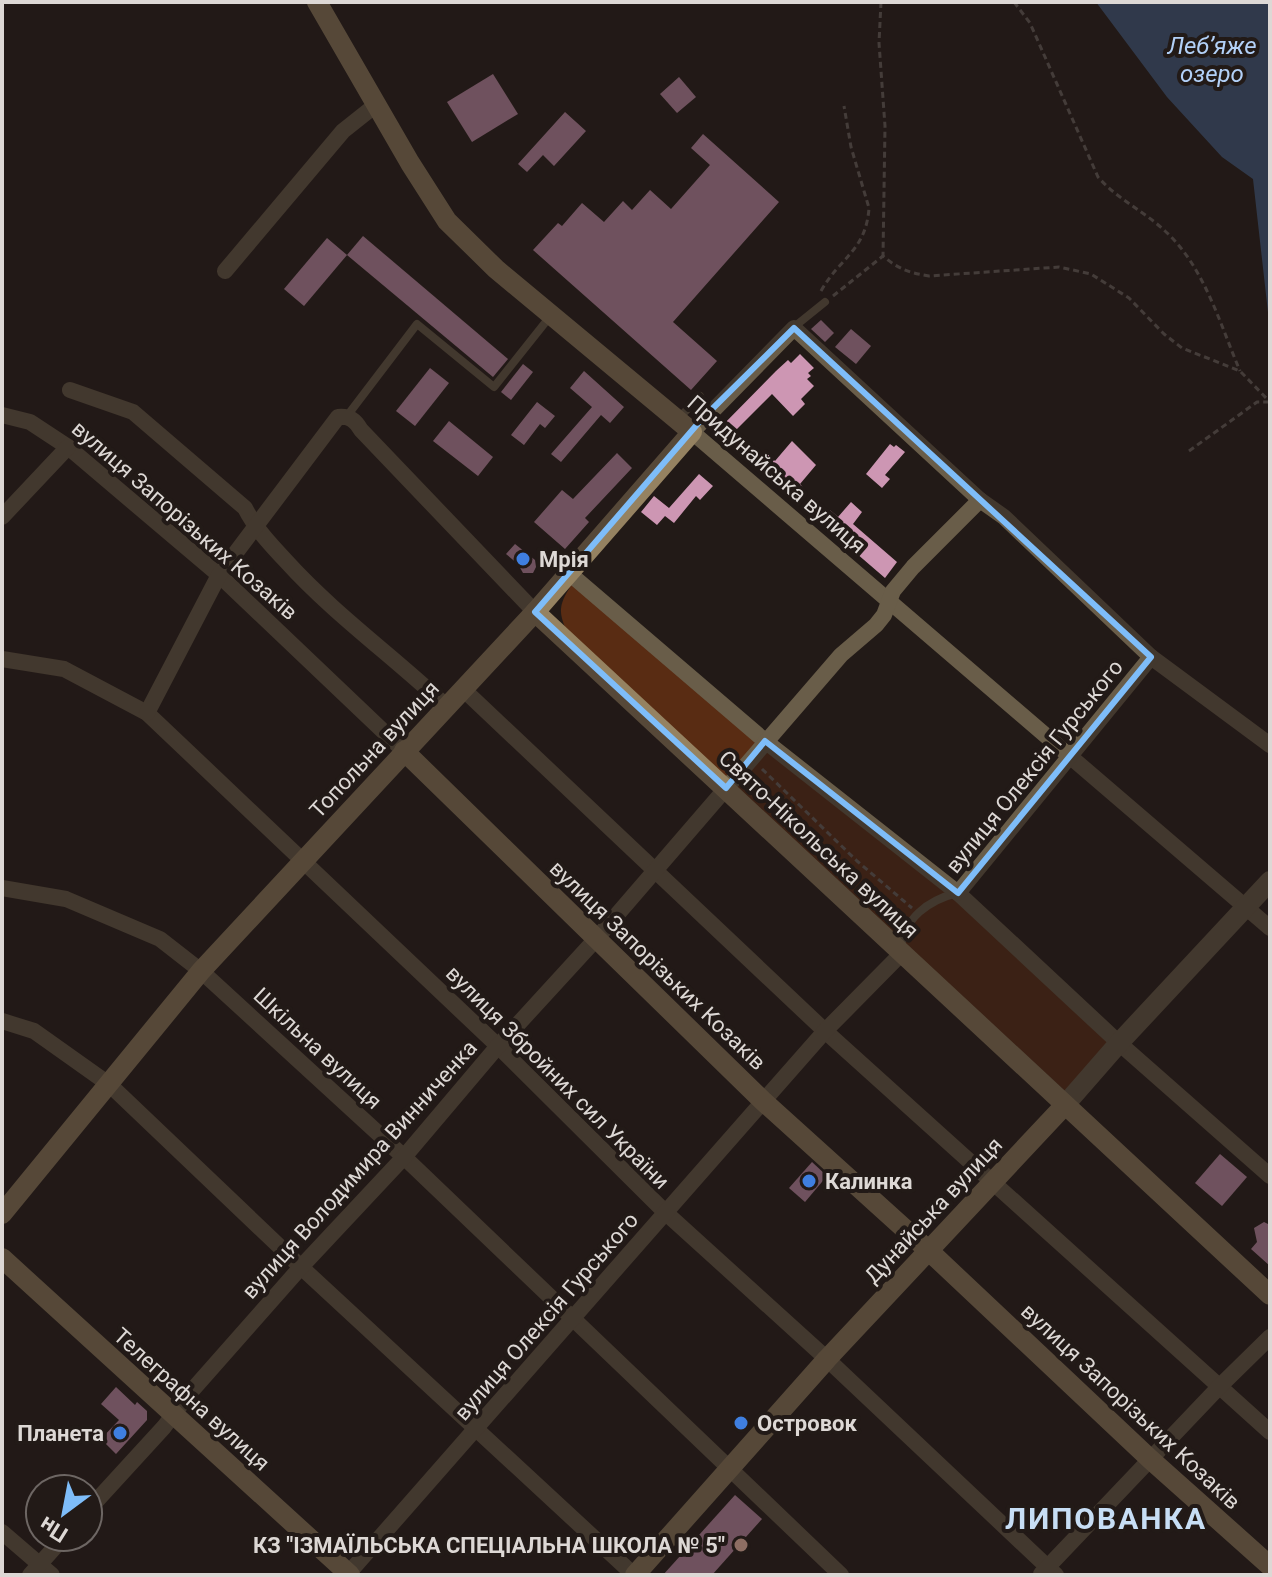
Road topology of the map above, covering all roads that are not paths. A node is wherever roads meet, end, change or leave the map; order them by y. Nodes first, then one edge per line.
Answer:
1 (317, 2) edge
2 (377, 104) junction
3 (225, 271) dead end
4 (825, 302) road end
5 (552, 313) junction
6 (794, 328) junction
7 (70, 390) dead end
8 (700, 396) dead end
9 (2, 415) edge
10 (347, 416) junction
11 (685, 425) junction
12 (68, 447) junction
13 (980, 500) junction
14 (2, 517) edge
15 (254, 526) junction
16 (569, 573) junction
17 (219, 575) junction
18 (888, 602) junction
19 (535, 612) junction
20 (1151, 657) junction
21 (2, 659) edge
22 (463, 689) junction
23 (446, 706) junction
24 (147, 713) junction
25 (765, 741) junction
26 (1270, 745) edge
27 (404, 751) junction
28 (1069, 756) junction
29 (726, 788) junction
30 (304, 861) junction
31 (656, 870) junction
32 (1270, 881) edge
33 (2, 888) edge
34 (958, 893) junction
35 (1246, 908) junction
36 (1270, 928) edge
37 (596, 939) junction
38 (901, 954) junction
39 (201, 971) junction
40 (2, 1021) edge
41 (825, 1031) junction
42 (1119, 1043) junction
43 (498, 1046) junction
44 (110, 1085) junction
45 (763, 1101) junction
46 (1064, 1106) junction
47 (404, 1157) junction
48 (1270, 1176) edge
49 (992, 1181) junction
50 (666, 1213) junction
51 (2, 1214) edge
52 (928, 1250) junction
53 (2, 1258) edge
54 (301, 1267) junction
55 (1270, 1295) edge
56 (572, 1317) junction
57 (1270, 1337) edge
58 (827, 1359) junction
59 (1220, 1386) junction
60 (173, 1414) junction
61 (476, 1429) junction
62 (1270, 1432) edge
63 (1150, 1459) junction
64 (729, 1469) junction
65 (104, 1492) edge
66 (2, 1532) edge
67 (53, 1553) edge
68 (1270, 1566) edge
69 (40, 1571) edge
70 (1048, 1572) edge
71 (348, 1574) edge
72 (634, 1575) edge
73 (841, 1575) edge

1 - 2 main road, Придунайська вулиця
2 - 3 street
2 - 5 main road, Придунайська вулиця
4 - 6 lane
5 - 10 lane
5 - 11 main road, Придунайська вулиця
6 - 11 street, Топольна вулиця
6 - 13 street
7 - 15 street
8 - 11 lane
9 - 12 street, вулиця Запорізьких Козаків
10 - 15 street
10 - 19 street, Свято-Нікольська вулиця
11 - 16 main road, Топольна вулиця
11 - 18 street, Придунайська вулиця
12 - 14 street
12 - 17 street, вулиця Запорізьких Козаків
13 - 18 street, вулиця Володимира Винниченка
13 - 20 street
15 - 17 street
15 - 23 street
16 - 19 main road, Топольна вулиця
16 - 25 street
17 - 24 street
17 - 27 street, вулиця Запорізьких Козаків
18 - 25 street, вулиця Володимира Винниченка
18 - 28 street, Придунайська вулиця
19 - 22 main road, Топольна вулиця
19 - 29 main road, Свято-Нікольська вулиця
20 - 26 street
20 - 28 street, вулиця Олексія Гурського
21 - 24 street, вулиця Збройних сил України
22 - 23 main road, Топольна вулиця
22 - 31 street
23 - 27 main road, Топольна вулиця
24 - 30 street, вулиця Збройних сил України
25 - 29 street, вулиця Володимира Винниченка
25 - 34 street
27 - 30 main road, Топольна вулиця
27 - 37 main road, вулиця Запорізьких Козаків
28 - 34 street, вулиця Олексія Гурського
28 - 35 street, Придунайська вулиця
29 - 31 street, вулиця Володимира Винниченка
29 - 38 main road, Свято-Нікольська вулиця
30 - 39 main road, Топольна вулиця
30 - 43 street, вулиця Збройних сил України
31 - 37 street, вулиця Володимира Винниченка
31 - 41 street
32 - 35 street, Дунайська вулиця
33 - 39 street, Шкільна вулиця
34 - 38 lane, вулиця Олексія Гурського
34 - 42 street
35 - 36 street, Придунайська вулиця
35 - 42 street, Дунайська вулиця
37 - 43 street, вулиця Володимира Винниченка
37 - 45 main road, вулиця Запорізьких Козаків
38 - 41 street, вулиця Олексія Гурського
38 - 46 main road, Свято-Нікольська вулиця
39 - 44 main road, Топольна вулиця
39 - 47 street, Шкільна вулиця
40 - 44 street
41 - 45 street, вулиця Олексія Гурського
41 - 49 street
42 - 46 street, Дунайська вулиця
42 - 48 street
43 - 47 street, вулиця Володимира Винниченка
43 - 50 street, вулиця Збройних сил України
44 - 51 main road, Топольна вулиця
44 - 54 street
45 - 50 street, вулиця Олексія Гурського
45 - 52 main road, вулиця Запорізьких Козаків
46 - 49 main road, Дунайська вулиця
46 - 55 main road, Свято-Нікольська вулиця
47 - 54 street, вулиця Володимира Винниченка
47 - 56 street, Шкільна вулиця
49 - 52 main road, Дунайська вулиця
49 - 59 street
50 - 56 street, вулиця Олексія Гурського
50 - 58 street, вулиця Збройних сил України
52 - 58 main road, Дунайська вулиця
52 - 63 main road, вулиця Запорізьких Козаків
53 - 60 main road, Телеграфна вулиця
54 - 60 street, вулиця Володимира Винниченка
54 - 61 street
56 - 61 street, вулиця Олексія Гурського
56 - 64 street, Шкільна вулиця
57 - 59 street
58 - 64 main road, Дунайська вулиця
58 - 70 street, вулиця Збройних сил України
59 - 62 street
59 - 63 street
60 - 65 street, вулиця Володимира Винниченка
60 - 71 main road, Телеграфна вулиця
61 - 71 street, вулиця Олексія Гурського
61 - 72 street
63 - 68 main road, вулиця Запорізьких Козаків
63 - 70 street
64 - 72 main road, Дунайська вулиця
64 - 73 street, Шкільна вулиця
66 - 69 street
67 - 69 street

